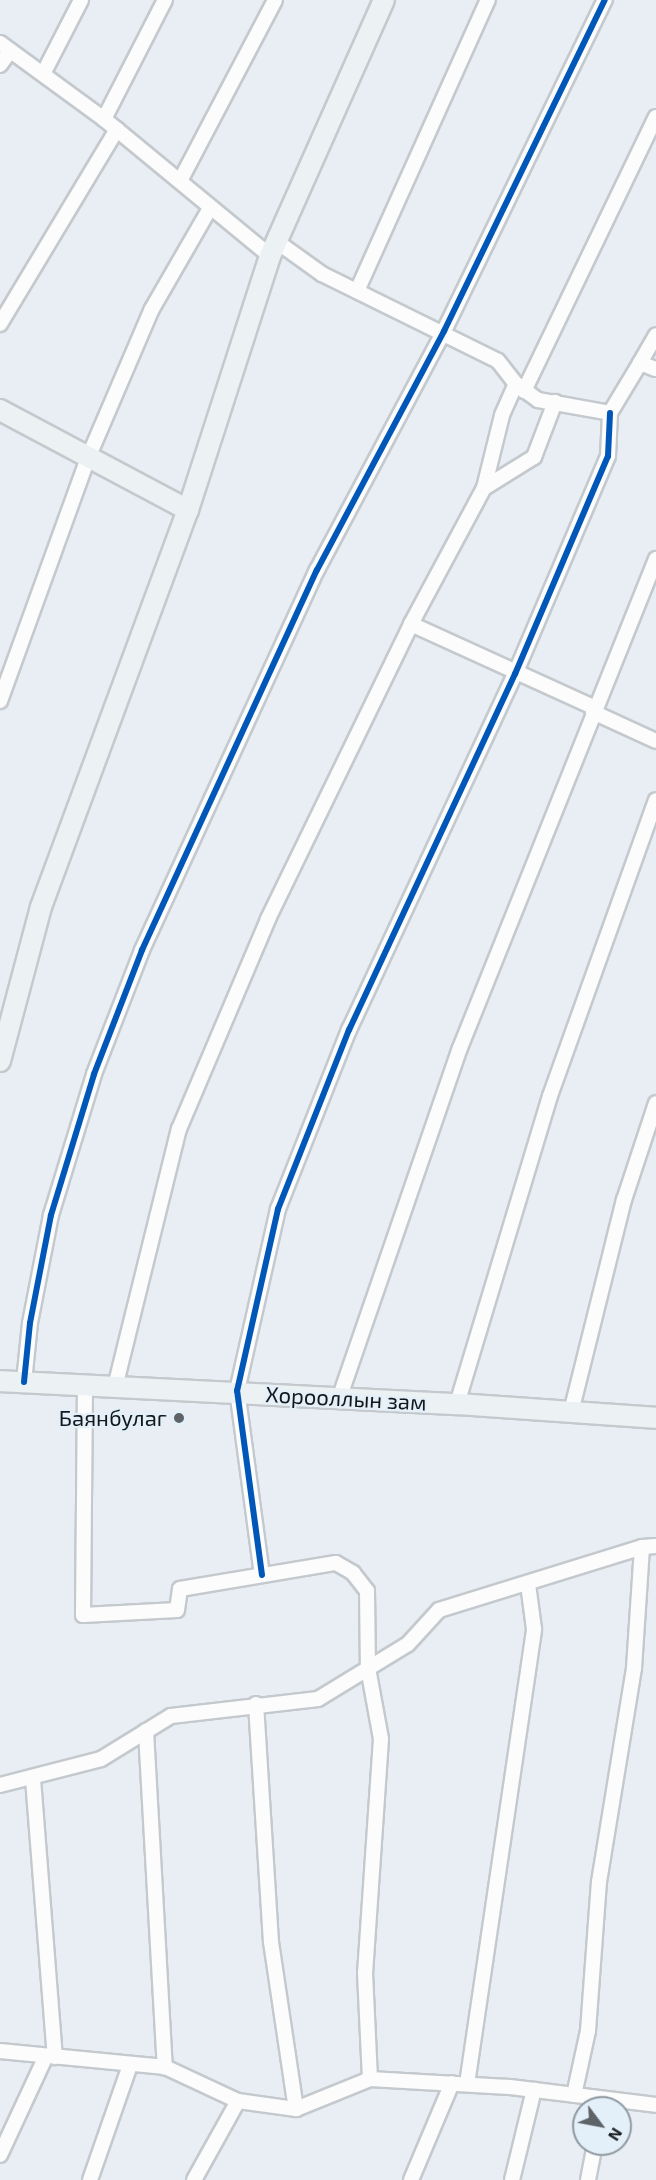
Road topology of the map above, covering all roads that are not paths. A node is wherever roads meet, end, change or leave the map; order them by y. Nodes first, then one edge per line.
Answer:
1 (81, 0) edge
2 (165, 0) edge
3 (275, 0) edge
4 (384, 0) edge
5 (488, 0) edge
6 (605, 0) edge
7 (5, 47) edge
8 (0, 65) edge
9 (43, 74) junction
10 (656, 117) edge
11 (104, 119) junction
12 (117, 129) junction
13 (180, 181) junction
14 (210, 208) junction
15 (273, 249) junction
16 (357, 291) junction
17 (0, 324) edge
18 (444, 331) junction
19 (656, 335) edge
20 (640, 363) junction
21 (656, 369) edge
22 (520, 387) junction
23 (555, 402) junction
24 (0, 410) edge
25 (610, 413) junction
26 (88, 458) junction
27 (484, 488) junction
28 (188, 510) junction
29 (656, 559) edge
30 (411, 624) junction
31 (515, 674) junction
32 (0, 701) edge
33 (594, 710) junction
34 (656, 741) edge
35 (656, 800) edge
36 (1, 1052) edge
37 (656, 1103) edge
38 (0, 1381) edge
39 (24, 1382) junction
40 (85, 1386) junction
41 (115, 1387) junction
42 (237, 1391) junction
43 (339, 1399) junction
44 (457, 1404) junction
45 (571, 1412) junction
46 (656, 1418) edge
47 (649, 1547) edge
48 (262, 1575) junction
49 (528, 1584) junction
50 (368, 1668) junction
51 (256, 1704) junction
52 (146, 1731) junction
53 (33, 1779) junction
54 (0, 1785) edge
55 (0, 2051) edge
56 (50, 2056) junction
57 (130, 2065) junction
58 (165, 2067) junction
59 (370, 2079) junction
60 (452, 2083) junction
61 (467, 2084) junction
62 (534, 2090) junction
63 (574, 2095) junction
64 (578, 2096) edge
65 (238, 2101) junction
66 (632, 2104) edge
67 (656, 2105) edge
68 (296, 2109) junction
69 (0, 2155) edge
70 (592, 2156) edge
71 (90, 2180) edge
72 (195, 2180) edge
73 (411, 2180) edge
74 (512, 2180) edge
75 (588, 2180) edge

1 - 9 street
2 - 11 street
3 - 13 street
4 - 15 street
5 - 16 street
6 - 18 street
7 - 8 street
7 - 9 street
9 - 11 street
10 - 22 street
11 - 12 street
12 - 13 street
12 - 17 street
13 - 14 street
14 - 15 street
14 - 26 street
15 - 16 street
15 - 28 street
16 - 18 street
18 - 22 street
18 - 39 street
19 - 20 street
20 - 21 street
20 - 25 street
22 - 23 street
22 - 27 street
23 - 25 street
23 - 27 street
24 - 26 street
25 - 31 street
26 - 28 street
26 - 32 street
27 - 30 street
28 - 36 street
29 - 33 street
30 - 31 street
30 - 41 street
31 - 33 street
31 - 42 street
33 - 34 street
33 - 43 street
35 - 44 street
37 - 45 street
38 - 39 street, Хорооллын зам
39 - 40 street, Хорооллын зам
40 - 41 street, Хорооллын зам
40 - 48 street
41 - 42 street, Хорооллын зам
42 - 43 street, Хорооллын зам
42 - 48 street
43 - 44 street, Хорооллын зам
44 - 45 street, Хорооллын зам
45 - 46 street, Хорооллын зам
47 - 49 street
47 - 63 street
48 - 50 street
49 - 50 street
49 - 61 street
50 - 51 street
50 - 59 street
51 - 52 street
51 - 68 street
52 - 53 street
52 - 58 street
53 - 54 street
53 - 56 street
55 - 56 street
56 - 57 street
56 - 69 street
57 - 58 street
57 - 71 street
58 - 65 street
59 - 60 street
59 - 68 street
60 - 61 street
60 - 73 street
61 - 62 street
62 - 63 street
62 - 74 street
63 - 64 street
65 - 68 street
65 - 72 street
66 - 67 street
70 - 75 street

